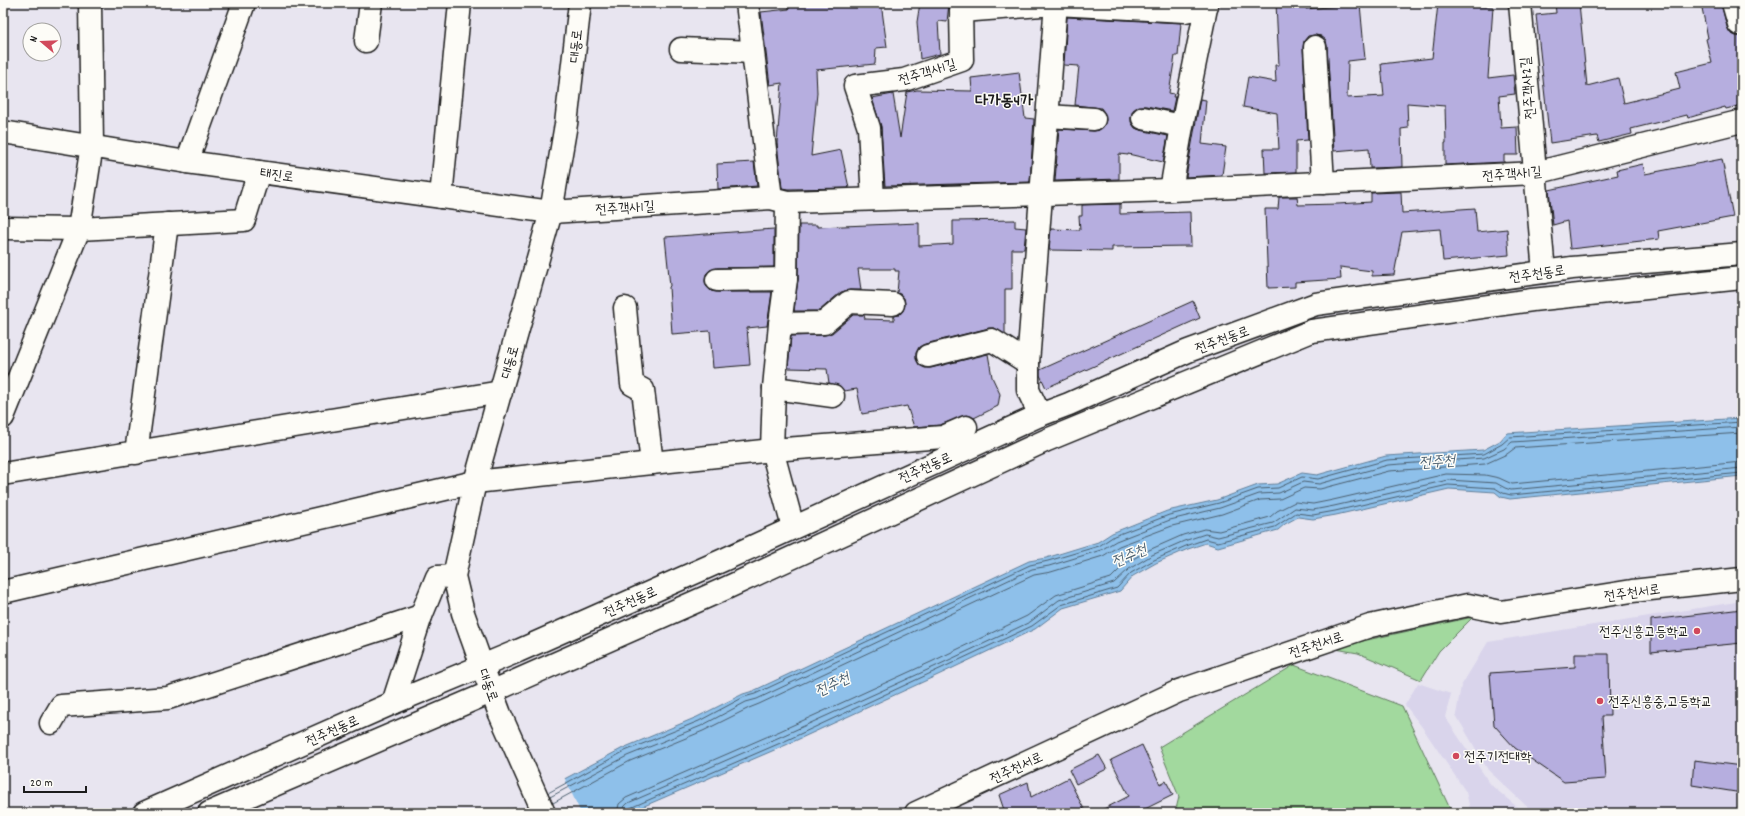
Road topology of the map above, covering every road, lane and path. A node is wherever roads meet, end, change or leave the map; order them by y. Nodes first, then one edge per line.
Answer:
1 (90, 3) edge
2 (244, 3) edge
3 (371, 3) edge
4 (460, 3) edge
5 (580, 3) edge
6 (747, 3) edge
7 (1520, 3) edge
8 (1733, 3) edge
9 (1056, 4) edge
10 (1207, 5) edge
11 (977, 7) edge
12 (1742, 24) edge
13 (366, 41) dead end
14 (1315, 47) dead end
15 (681, 50) dead end
16 (753, 52) junction
17 (1048, 116) junction
18 (1143, 118) dead end
19 (1094, 119) dead end
20 (1742, 121) edge
21 (1182, 126) junction
22 (3, 132) edge
23 (92, 145) junction
24 (187, 162) junction
25 (259, 172) junction
26 (1535, 173) junction
27 (1323, 183) junction
28 (1171, 190) junction
29 (1042, 195) junction
30 (441, 197) junction
31 (873, 199) junction
32 (779, 200) junction
33 (551, 212) junction
34 (167, 224) junction
35 (3, 228) edge
36 (78, 229) junction
37 (1742, 254) edge
38 (1544, 272) junction
39 (1742, 278) edge
40 (786, 279) junction
41 (717, 280) dead end
42 (892, 304) dead end
43 (625, 308) dead end
44 (780, 324) junction
45 (928, 356) dead end
46 (1028, 363) junction
47 (774, 388) junction
48 (501, 392) junction
49 (833, 396) dead end
50 (1040, 415) junction
51 (3, 417) edge
52 (966, 427) dead end
53 (772, 450) junction
54 (136, 453) junction
55 (652, 463) junction
56 (3, 474) edge
57 (475, 482) junction
58 (793, 526) junction
59 (454, 576) junction
60 (1742, 579) edge
61 (3, 592) edge
62 (421, 616) junction
63 (482, 666) junction
64 (491, 692) junction
65 (393, 703) junction
66 (51, 723) dead end
67 (144, 813) edge
68 (209, 813) edge
69 (544, 813) edge
70 (916, 813) edge

1 - 23 street
2 - 24 street
3 - 13 street
4 - 30 street
5 - 33 street, 대동로
6 - 16 street
7 - 26 street, 전주객사2길
8 - 12 street
9 - 10 street, 전주객사1길
9 - 11 street, 전주객사1길
9 - 17 street
10 - 21 street, 전주객사1길
11 - 31 street, 전주객사1길
14 - 27 street
15 - 16 street
16 - 32 street
17 - 19 street
17 - 29 street
18 - 21 street
20 - 26 street, 전주객사1길
21 - 28 street, 전주객사1길
22 - 23 street, 태진로
23 - 24 street, 태진로
23 - 36 street
24 - 25 street, 태진로
25 - 30 street, 태진로
25 - 34 street
26 - 27 street, 전주객사1길
26 - 38 street, 전주객사2길
27 - 28 street, 전주객사1길
28 - 29 street, 전주객사1길
29 - 31 street, 전주객사1길
29 - 46 street
30 - 33 street, 태진로
31 - 32 street, 전주객사1길
32 - 33 street, 전주객사1길
32 - 40 street
33 - 48 street, 대동로
34 - 36 street
34 - 54 street
35 - 36 street
36 - 51 street
37 - 38 street, 전주천동로
38 - 50 street, 전주천동로
39 - 64 street, 전주천동로
40 - 41 street
40 - 44 street
42 - 44 street
43 - 55 street
44 - 47 street
45 - 46 street
46 - 50 street
47 - 49 street
47 - 53 street
48 - 54 street
48 - 57 street, 대동로
50 - 58 street, 전주천동로
52 - 53 street
53 - 55 street
53 - 58 street
54 - 56 street
55 - 57 street
57 - 59 street, 대동로
57 - 61 street
58 - 63 street, 전주천동로
59 - 62 street
59 - 63 street, 대동로
60 - 70 street, 전주천서로
62 - 65 street
62 - 66 street
63 - 64 street, 대동로
63 - 65 street, 전주천동로
64 - 68 street, 전주천동로
64 - 69 street, 대동로
65 - 67 street, 전주천동로

